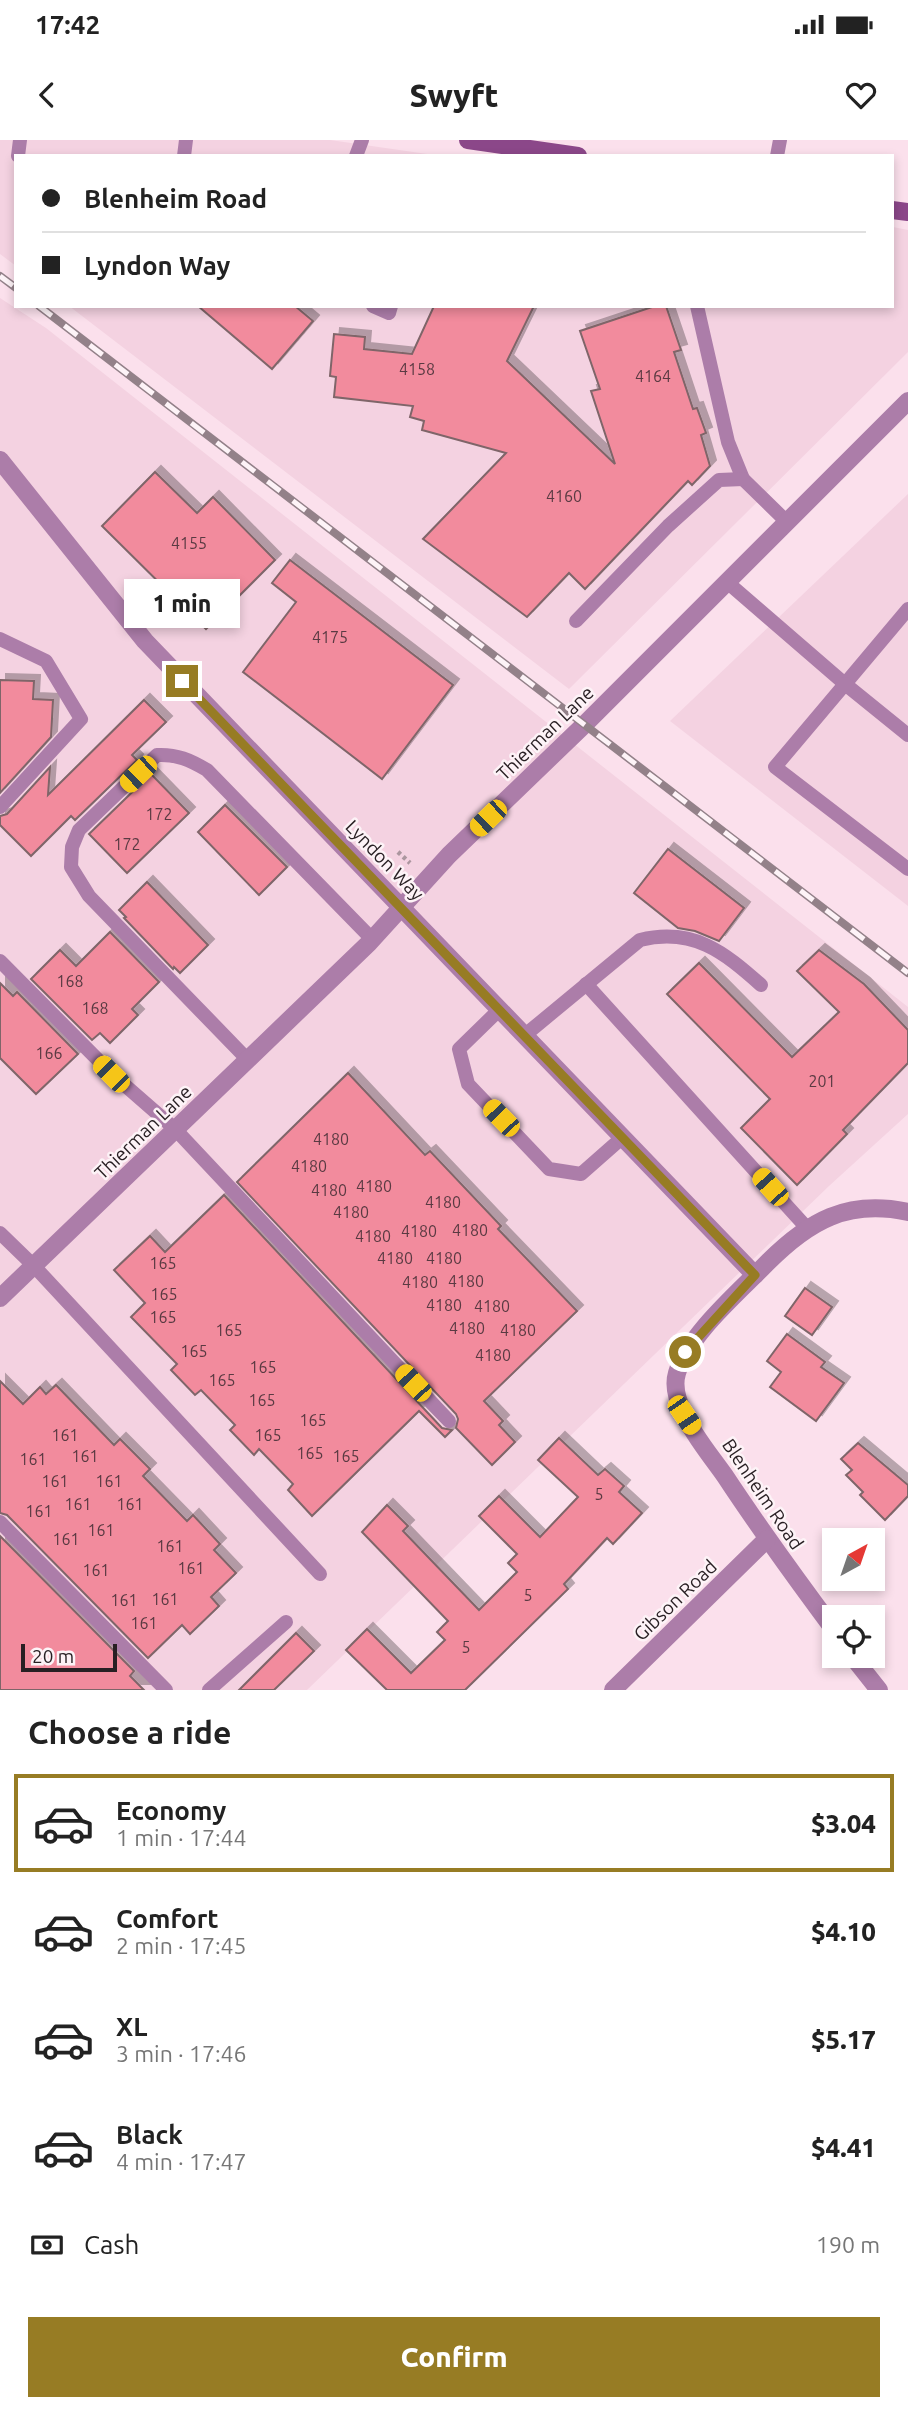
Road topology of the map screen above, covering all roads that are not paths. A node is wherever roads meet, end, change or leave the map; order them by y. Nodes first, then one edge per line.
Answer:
1 (468, 140) edge
2 (513, 143) edge
3 (571, 150) edge
4 (378, 308) edge
5 (390, 308) edge
6 (697, 308) edge
7 (906, 406) edge
8 (0, 460) edge
9 (743, 479) junction
10 (787, 522) junction
11 (727, 582) junction
12 (908, 609) edge
13 (576, 621) dead end
14 (0, 639) edge
15 (845, 684) junction
16 (908, 735) edge
17 (0, 807) edge
18 (908, 869) edge
19 (401, 906) junction
20 (372, 939) junction
21 (0, 961) edge
22 (586, 985) junction
23 (761, 985) dead end
24 (500, 1009) junction
25 (525, 1035) junction
26 (248, 1060) junction
27 (175, 1129) junction
28 (623, 1138) junction
29 (908, 1212) edge
30 (807, 1228) junction
31 (0, 1233) edge
32 (34, 1266) junction
33 (755, 1275) junction
34 (0, 1298) edge
35 (449, 1421) dead end
36 (0, 1522) edge
37 (767, 1539) junction
38 (320, 1574) dead end
39 (822, 1613) edge
40 (286, 1622) dead end
41 (862, 1668) edge
42 (166, 1690) edge
43 (209, 1690) edge
44 (613, 1690) edge
45 (879, 1690) edge

1 - 2 main road
2 - 3 main road
4 - 5 lane
6 - 9 lane
7 - 10 street, Thierman Lane
8 - 19 street, Lyndon Way
9 - 10 lane
9 - 13 lane
10 - 11 street, Thierman Lane
11 - 15 lane
11 - 19 street, Thierman Lane
12 - 15 lane
14 - 17 lane
15 - 16 lane
15 - 18 lane
19 - 20 street, Thierman Lane
19 - 24 street, Lyndon Way
20 - 26 street, Thierman Lane
20 - 26 lane
21 - 27 lane
22 - 23 lane
22 - 25 lane
22 - 30 lane
24 - 25 street, Lyndon Way
24 - 28 lane
25 - 28 street, Lyndon Way
26 - 27 street, Thierman Lane
27 - 32 street, Thierman Lane
27 - 35 lane
28 - 33 street, Lyndon Way
29 - 30 street, Blenheim Road
30 - 33 street, Blenheim Road
31 - 32 lane
32 - 34 street, Thierman Lane
32 - 38 lane
33 - 37 street, Blenheim Road
36 - 42 lane
37 - 39 street, Blenheim Road
37 - 44 street, Gibson Road
40 - 43 lane
41 - 45 street

